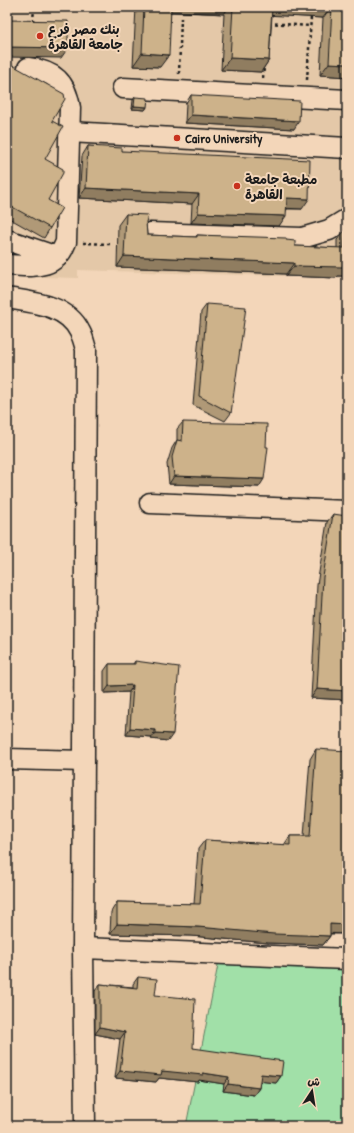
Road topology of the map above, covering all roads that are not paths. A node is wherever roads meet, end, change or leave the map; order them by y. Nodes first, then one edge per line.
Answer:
1 (28, 68) dead end
2 (347, 86) edge
3 (347, 100) edge
4 (70, 132) junction
5 (347, 148) edge
6 (347, 219) edge
7 (150, 233) dead end
8 (7, 240) edge
9 (62, 249) junction
10 (7, 265) edge
11 (7, 298) edge
12 (150, 503) dead end
13 (347, 511) edge
14 (7, 759) edge
15 (84, 761) junction
16 (83, 948) junction
17 (347, 959) edge
18 (85, 1126) edge

1 - 4 lane
2 - 3 lane
4 - 5 lane
4 - 9 lane
6 - 7 lane
8 - 9 lane
9 - 10 lane
11 - 15 lane
12 - 13 lane
14 - 15 lane
15 - 16 lane
16 - 17 lane
16 - 18 lane

